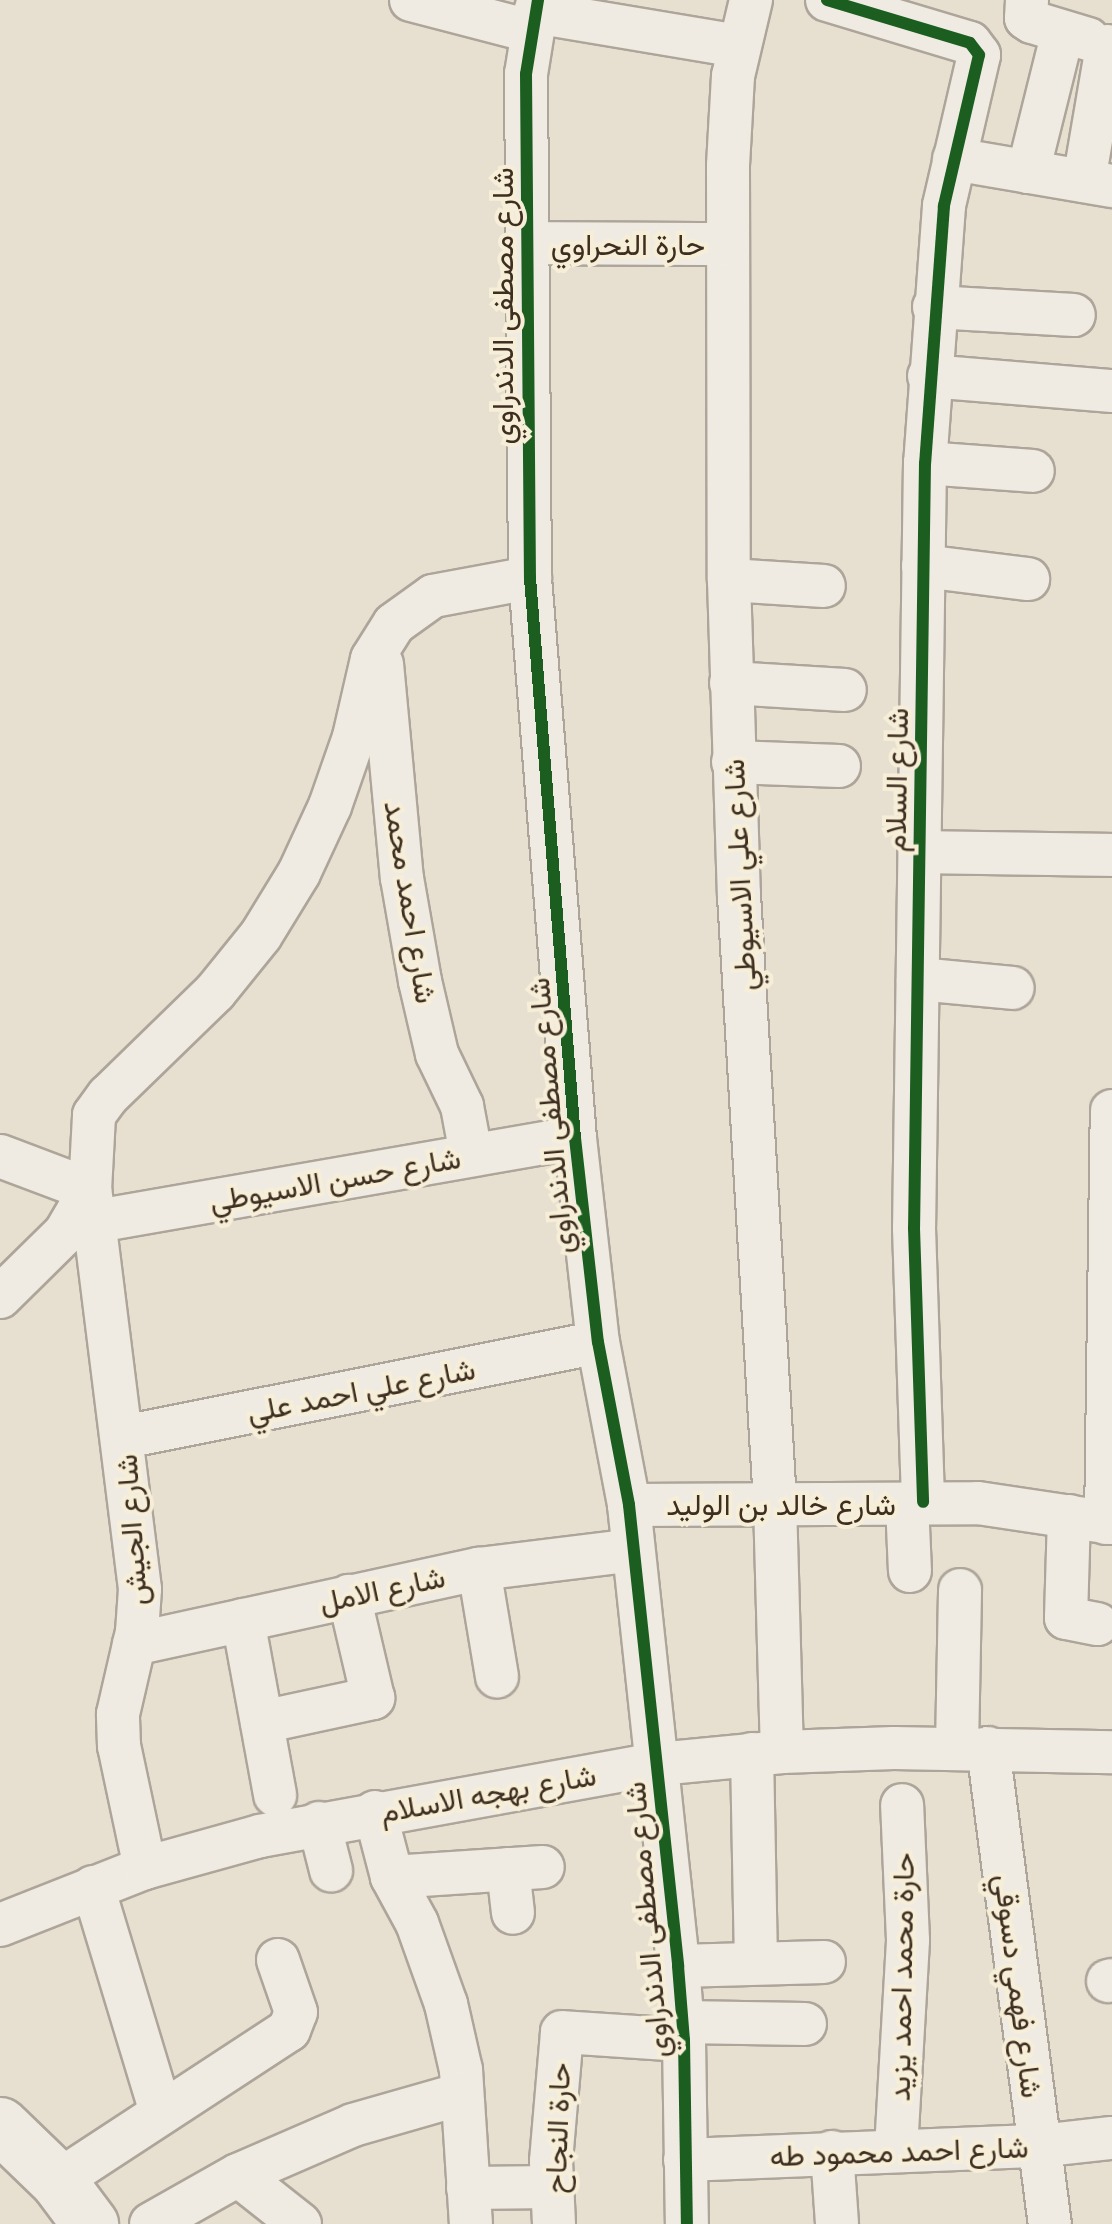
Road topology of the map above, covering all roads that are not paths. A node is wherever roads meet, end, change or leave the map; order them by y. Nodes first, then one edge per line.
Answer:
1 (411, 0) edge
2 (751, 0) edge
3 (827, 0) edge
4 (1027, 0) edge
5 (534, 14) edge
6 (1063, 32) junction
7 (738, 46) junction
8 (1110, 46) edge
9 (954, 159) junction
10 (1028, 172) junction
11 (1098, 183) edge
12 (528, 243) junction
13 (728, 244) junction
14 (934, 307) junction
15 (1074, 315) dead end
16 (929, 376) junction
17 (1112, 391) edge
18 (925, 463) junction
19 (1033, 472) dead end
20 (924, 566) junction
21 (530, 578) junction
22 (1028, 579) dead end
23 (729, 580) junction
24 (824, 586) dead end
25 (380, 643) junction
26 (732, 683) junction
27 (845, 690) dead end
28 (733, 762) junction
29 (838, 766) dead end
30 (920, 852) junction
31 (1112, 855) edge
32 (918, 979) junction
33 (1012, 988) dead end
34 (1112, 1111) edge
35 (575, 1138) junction
36 (471, 1154) junction
37 (0, 1156) edge
38 (1111, 1166) edge
39 (93, 1205) junction
40 (1110, 1262) edge
41 (2, 1293) edge
42 (598, 1342) junction
43 (124, 1437) junction
44 (915, 1502) junction
45 (774, 1503) junction
46 (629, 1505) junction
47 (1096, 1521) edge
48 (633, 1550) junction
49 (479, 1569) junction
50 (910, 1571) dead end
51 (960, 1590) dead end
52 (350, 1596) junction
53 (243, 1620) junction
54 (1096, 1624) dead end
55 (134, 1644) junction
56 (497, 1676) dead end
57 (262, 1722) junction
58 (972, 1748) junction
59 (1112, 1752) edge
60 (767, 1753) junction
61 (658, 1764) junction
62 (276, 1796) dead end
63 (902, 1806) dead end
64 (375, 1812) junction
65 (320, 1823) junction
66 (144, 1868) junction
67 (331, 1870) dead end
68 (392, 1877) junction
69 (93, 1887) junction
70 (513, 1912) dead end
71 (0, 1925) edge
72 (278, 1960) dead end
73 (824, 1962) dead end
74 (756, 1963) junction
75 (678, 1966) junction
76 (804, 2024) dead end
77 (683, 2031) junction
78 (462, 2094) junction
79 (161, 2112) junction
80 (0, 2124) edge
81 (1112, 2138) edge
82 (1040, 2146) junction
83 (896, 2149) junction
84 (832, 2152) junction
85 (685, 2160) junction
86 (238, 2175) junction
87 (58, 2181) junction
88 (554, 2205) edge
89 (470, 2206) edge
90 (90, 2224) edge
91 (151, 2224) edge
92 (300, 2224) edge
93 (687, 2224) edge
94 (836, 2224) edge
95 (1050, 2224) edge

1 - 5 street
2 - 7 street, شارع علي الاسيوطي
3 - 9 street, شارع السلام
4 - 6 street
5 - 7 street
5 - 12 street, شارع مصطفى الدندراوي
6 - 8 street
6 - 10 street
7 - 13 street, شارع علي الاسيوطي
8 - 11 street
9 - 10 street
9 - 14 street, شارع السلام
10 - 11 street
12 - 13 street, حارة النحراوي
12 - 21 street, شارع مصطفى الدندراوي
13 - 23 street, شارع علي الاسيوطي
14 - 15 street
14 - 16 street, شارع السلام
16 - 17 street
16 - 18 street, شارع السلام
18 - 19 street
18 - 20 street, شارع السلام
20 - 22 street
20 - 30 street, شارع السلام
21 - 25 street
21 - 35 street, شارع مصطفى الدندراوي
23 - 24 street
23 - 26 street, شارع علي الاسيوطي
25 - 36 street, شارع احمد محمد
25 - 39 street, شارع الجيش
26 - 27 street
26 - 28 street, شارع علي الاسيوطي
28 - 29 street
28 - 45 street, شارع علي الاسيوطي
30 - 31 street
30 - 32 street, شارع السلام
32 - 33 street
32 - 44 street, شارع السلام
34 - 38 street
35 - 36 street, شارع حسن الاسيوطي
35 - 42 street, شارع مصطفى الدندراوي
36 - 39 street, شارع حسن الاسيوطي
37 - 39 street
38 - 40 street
39 - 41 street
39 - 43 street, شارع الجيش
40 - 47 street
42 - 43 street, شارع علي احمد علي
42 - 46 street, شارع مصطفى الدندراوي
43 - 55 street, شارع الجيش
44 - 45 street, شارع خالد بن الوليد
44 - 47 street, شارع خالد بن الوليد
44 - 50 street, شارع السلام
45 - 46 street, شارع خالد بن الوليد
45 - 60 street, شارع علي الاسيوطي
46 - 48 street, شارع مصطفى الدندراوي
47 - 54 street
48 - 49 street, شارع الامل
48 - 61 street, شارع مصطفى الدندراوي
49 - 52 street, شارع الامل
49 - 56 street
51 - 58 street, شارع فهمي دسوقي
52 - 53 street, شارع الامل
52 - 57 street
53 - 55 street, شارع الامل
53 - 57 street
55 - 66 street, شارع الجيش
57 - 62 street
58 - 59 street, شارع بهجه الاسلام
58 - 60 street, شارع بهجه الاسلام
58 - 82 street, شارع فهمي دسوقي
60 - 61 street, شارع بهجه الاسلام
60 - 74 street, شارع علي الاسيوطي
61 - 64 street, شارع بهجه الاسلام
61 - 75 street, شارع مصطفى الدندراوي
63 - 83 street, حارة محمد احمد يزيد
64 - 65 street, شارع بهجه الاسلام
64 - 68 street
65 - 66 street, شارع بهجه الاسلام
65 - 67 street
66 - 69 street, شارع بهجه الاسلام
68 - 70 street
68 - 78 street
69 - 71 street, شارع بهجه الاسلام
69 - 79 street
72 - 79 street
73 - 74 street
74 - 75 street
75 - 77 street, شارع مصطفى الدندراوي
76 - 77 street
77 - 85 street, شارع مصطفى الدندراوي
77 - 88 street, حارة النجاح
78 - 86 street
78 - 89 street
79 - 87 street
80 - 87 street
81 - 82 street, شارع احمد محمود طه
82 - 83 street, شارع احمد محمود طه
82 - 95 street, شارع فهمي دسوقي
83 - 84 street, شارع احمد محمود طه
84 - 85 street, شارع احمد محمود طه
84 - 94 street
85 - 93 street, شارع مصطفى الدندراوي
86 - 91 street
86 - 92 street
87 - 90 street
88 - 89 street

